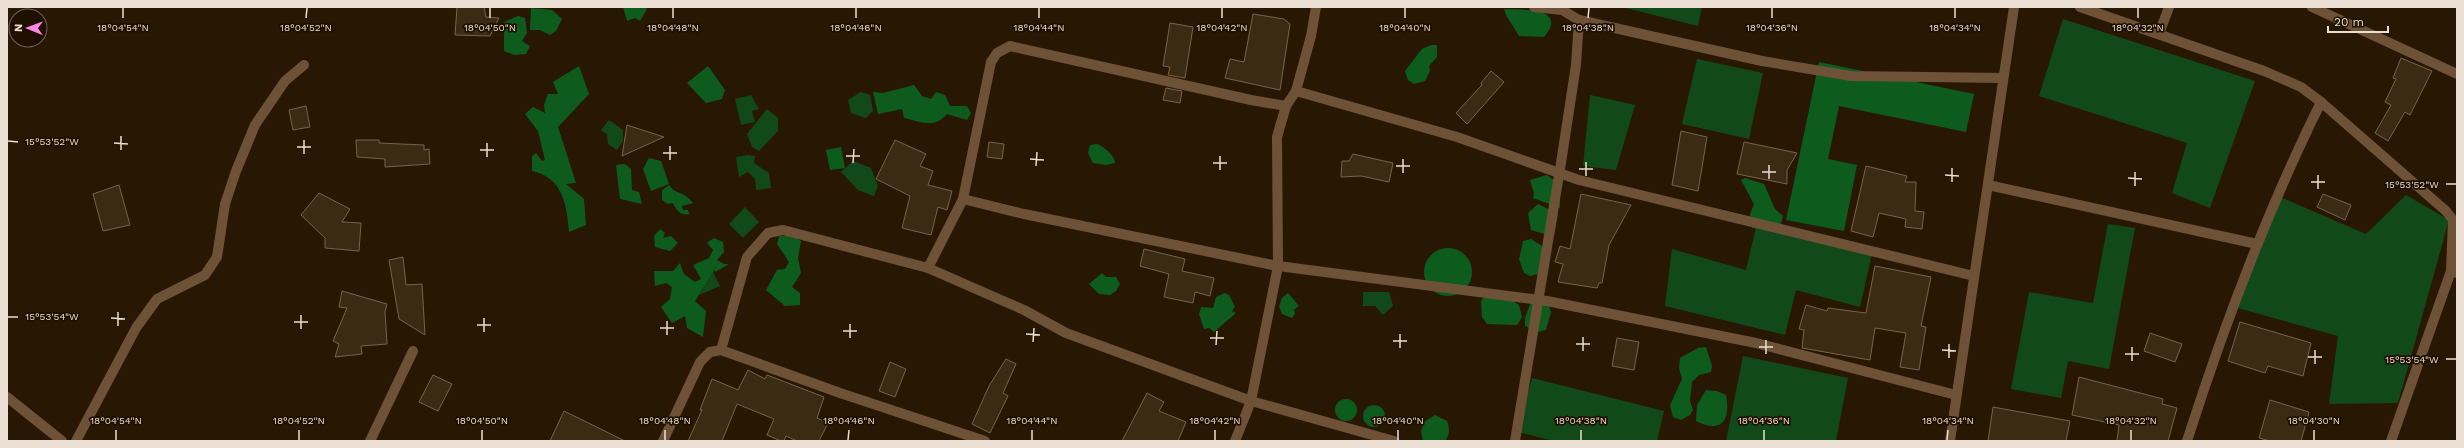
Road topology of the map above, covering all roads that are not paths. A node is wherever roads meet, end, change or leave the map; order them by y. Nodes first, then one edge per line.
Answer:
1 (1316, 7) edge
2 (1534, 7) edge
3 (1546, 7) edge
4 (2014, 7) edge
5 (2080, 7) edge
6 (2169, 7) edge
7 (2312, 7) edge
8 (1579, 20) junction
9 (2159, 34) junction
10 (304, 65) dead end
11 (2457, 74) edge
12 (2003, 78) junction
13 (1296, 91) junction
14 (2321, 102) junction
15 (1286, 106) junction
16 (1560, 173) junction
17 (1988, 185) junction
18 (963, 199) junction
19 (2257, 244) junction
20 (1278, 266) junction
21 (928, 268) junction
22 (2454, 272) edge
23 (1974, 276) junction
24 (1538, 299) junction
25 (721, 350) junction
26 (413, 351) dead end
27 (1956, 395) junction
28 (7, 397) edge
29 (1251, 401) junction
30 (62, 441) edge
31 (76, 441) edge
32 (370, 441) edge
33 (663, 441) edge
34 (984, 441) edge
35 (1235, 441) edge
36 (1394, 441) edge
37 (1516, 441) edge
38 (1950, 441) edge
39 (2187, 441) edge
40 (2391, 441) edge

1 - 13 street
2 - 3 street
3 - 8 street
4 - 12 street
5 - 9 street
6 - 9 street
7 - 11 street
8 - 12 street
8 - 16 street
9 - 14 street
10 - 31 street
12 - 17 street
13 - 15 street
13 - 16 street
14 - 19 street
14 - 22 street
15 - 18 street
15 - 20 street
16 - 23 street
16 - 24 street
17 - 19 street
17 - 23 street
18 - 20 street
18 - 21 street
19 - 39 street
20 - 24 street
20 - 29 street
21 - 25 street
21 - 29 street
22 - 40 street
23 - 27 street
24 - 27 street
24 - 37 street
25 - 33 street
25 - 34 street
26 - 32 street
27 - 38 street
28 - 30 street
29 - 35 street
29 - 36 street

